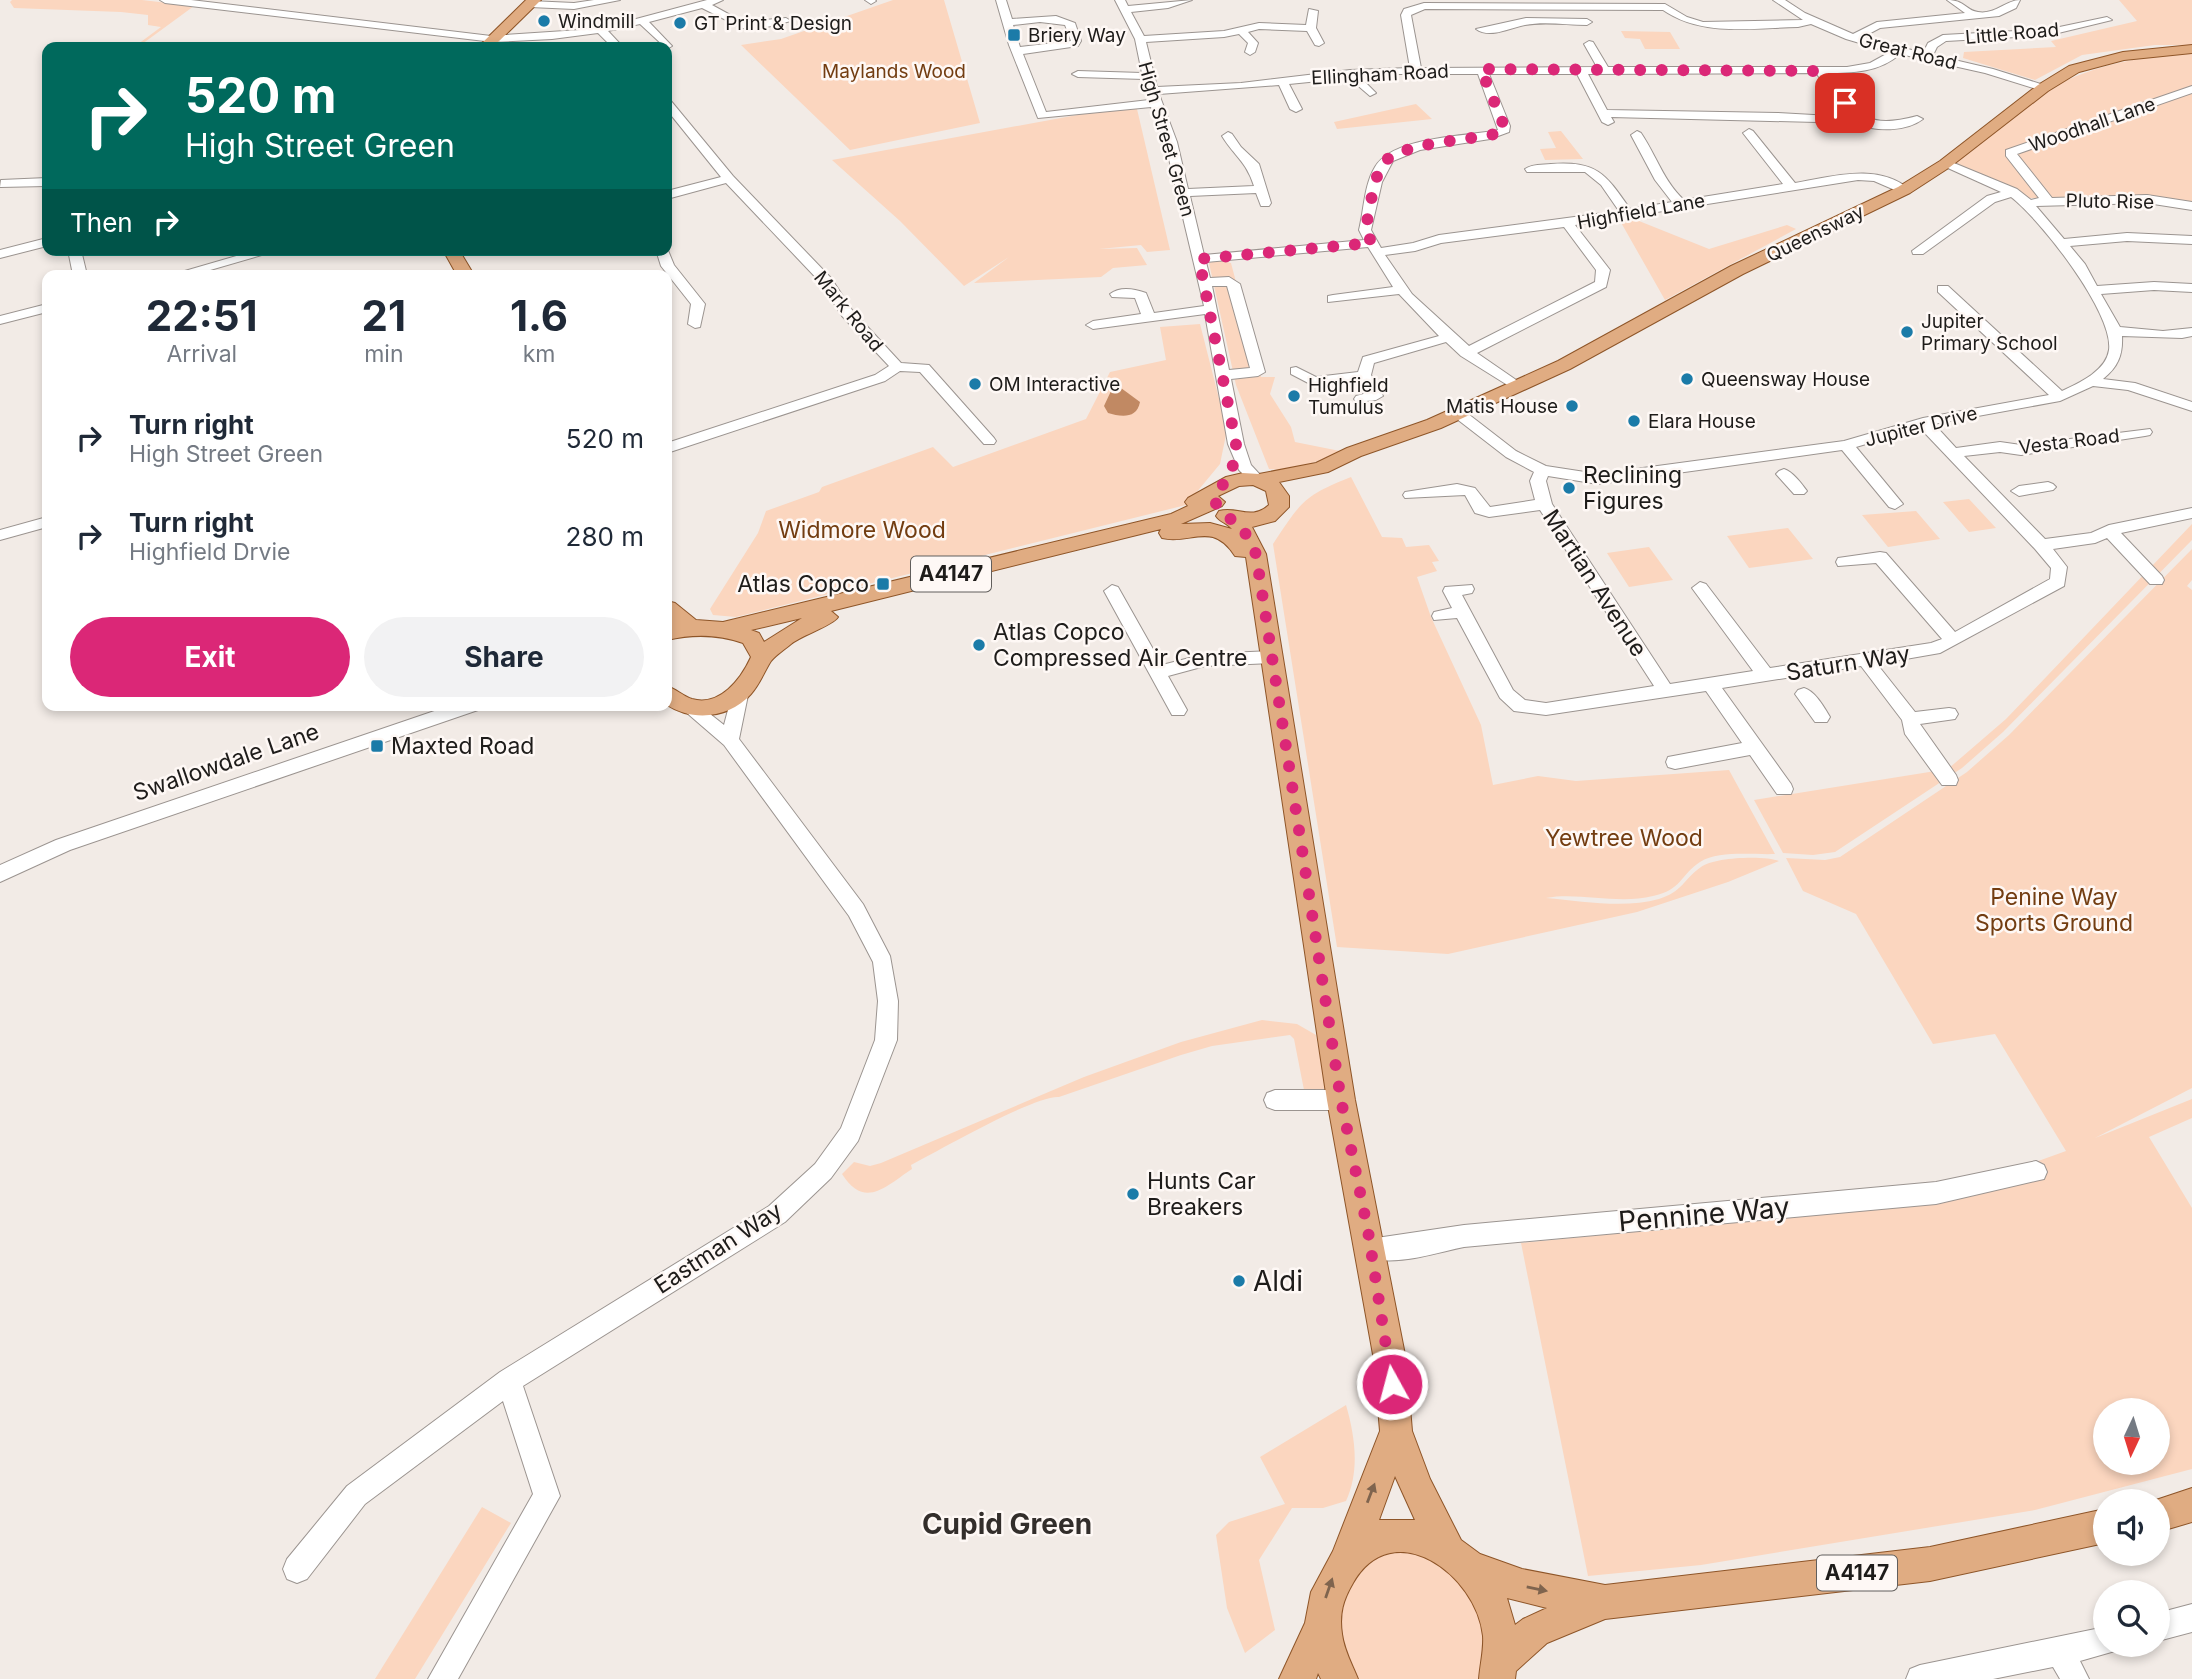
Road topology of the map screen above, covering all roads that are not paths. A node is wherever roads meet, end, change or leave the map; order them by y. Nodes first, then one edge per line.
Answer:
1 (164, 0) edge
2 (295, 0) edge
3 (615, 0) edge
4 (718, 0) edge
5 (1001, 0) edge
6 (1187, 0) edge
7 (1655, 0) edge
8 (1778, 0) edge
9 (1952, 0) edge
10 (2015, 0) edge
11 (186, 1) edge
12 (532, 2) edge
13 (703, 4) junction
14 (1122, 4) edge
15 (1520, 7) junction
16 (1665, 7) junction
17 (1313, 11) dead end
18 (276, 14) junction
19 (1977, 17) junction
20 (641, 20) junction
21 (2107, 20) dead end
22 (786, 21) dead end
23 (1525, 21) junction
24 (1812, 21) junction
25 (1008, 22) junction
26 (1587, 22) dead end
27 (1311, 28) junction
28 (1481, 29) dead end
29 (601, 30) junction
30 (1243, 32) junction
31 (1854, 38) junction
32 (1140, 39) junction
33 (491, 41) edge
34 (613, 42) edge
35 (663, 42) edge
36 (1319, 43) dead end
37 (1589, 44) dead end
38 (2192, 49) edge
39 (1017, 51) junction
40 (1897, 51) junction
41 (1250, 52) dead end
42 (1926, 58) junction
43 (1961, 65) junction
44 (1481, 69) junction
45 (1416, 70) junction
46 (1580, 70) junction
47 (1604, 70) junction
48 (1820, 71) junction
49 (1938, 72) dead end
50 (1350, 73) junction
51 (1079, 74) dead end
52 (1148, 76) junction
53 (1282, 81) junction
54 (2043, 88) junction
55 (2192, 89) edge
56 (1370, 93) dead end
57 (1154, 97) junction
58 (672, 109) edge
59 (1296, 109) dead end
60 (1858, 119) junction
61 (1917, 119) dead end
62 (1749, 134) dead end
63 (1637, 135) dead end
64 (1227, 136) dead end
65 (1945, 164) junction
66 (1531, 169) dead end
67 (729, 179) junction
68 (42, 182) edge
69 (1, 184) edge
70 (1791, 186) junction
71 (1261, 189) junction
72 (1904, 190) junction
73 (2012, 192) junction
74 (672, 194) edge
75 (1185, 194) junction
76 (2048, 201) junction
77 (1265, 203) dead end
78 (2027, 203) junction
79 (1681, 204) junction
80 (2192, 206) edge
81 (1627, 213) junction
82 (1567, 223) junction
83 (2192, 240) edge
84 (42, 243) edge
85 (2063, 243) junction
86 (1375, 248) junction
87 (1918, 251) dead end
88 (0, 254) edge
89 (250, 256) edge
90 (1199, 259) junction
91 (196, 270) edge
92 (672, 271) edge
93 (1204, 282) junction
94 (2192, 288) edge
95 (1943, 289) dead end
96 (1402, 290) junction
97 (2095, 290) junction
98 (1116, 294) dead end
99 (1333, 299) dead end
100 (42, 309) edge
101 (1211, 309) junction
102 (1149, 317) junction
103 (0, 320) edge
104 (695, 324) dead end
105 (1093, 325) dead end
106 (2115, 331) junction
107 (2192, 332) edge
108 (2176, 336) junction
109 (1448, 338) junction
110 (2192, 347) edge
111 (1466, 353) junction
112 (897, 367) junction
113 (2108, 368) junction
114 (1296, 371) dead end
115 (1364, 374) junction
116 (1224, 375) junction
117 (2092, 382) junction
118 (2130, 386) junction
119 (1517, 387) junction
120 (2060, 397) junction
121 (1361, 399) dead end
122 (2192, 407) edge
123 (1458, 413) junction
124 (1232, 422) junction
125 (1923, 422) junction
126 (2145, 432) dead end
127 (989, 441) dead end
128 (1236, 444) junction
129 (1846, 445) junction
130 (672, 446) edge
131 (1952, 453) junction
132 (1777, 466) junction
133 (1321, 468) junction
134 (1542, 470) junction
135 (2048, 487) dead end
136 (1798, 491) dead end
137 (1271, 492) junction
138 (1218, 493) junction
139 (2007, 493) junction
140 (1411, 495) dead end
141 (1544, 504) junction
142 (1895, 504) dead end
143 (2192, 513) edge
144 (42, 523) edge
145 (1229, 524) junction
146 (2109, 530) junction
147 (0, 535) edge
148 (2041, 545) junction
149 (1257, 562) junction
150 (1844, 562) dead end
151 (2156, 580) dead end
152 (1700, 588) dead end
153 (1465, 589) dead end
154 (1112, 591) dead end
155 (1264, 610) junction
156 (672, 612) edge
157 (1461, 612) junction
158 (1440, 616) dead end
159 (691, 628) junction
160 (726, 629) junction
161 (672, 632) edge
162 (1953, 641) junction
163 (762, 657) junction
164 (1272, 657) junction
165 (1865, 660) junction
166 (1158, 672) junction
167 (1766, 676) junction
168 (1797, 683) junction
169 (1711, 685) junction
170 (1666, 691) junction
171 (739, 695) junction
172 (672, 697) edge
173 (689, 707) junction
174 (1178, 710) dead end
175 (454, 711) edge
176 (1949, 714) dead end
177 (1821, 717) dead end
178 (1911, 719) junction
179 (730, 740) junction
180 (1754, 747) junction
181 (1675, 762) dead end
182 (1949, 780) dead end
183 (1784, 789) dead end
184 (0, 874) edge
185 (1275, 1100) dead end
186 (1341, 1100) junction
187 (2036, 1172) dead end
188 (1371, 1248) junction
189 (509, 1381) junction
190 (1396, 1431) junction
191 (2192, 1506) edge
192 (2170, 1512) edge
193 (2093, 1529) edge
194 (1348, 1556) junction
195 (1460, 1558) junction
196 (297, 1569) dead end
197 (1605, 1602) junction
198 (2192, 1618) edge
199 (2170, 1624) edge
200 (1323, 1625) junction
201 (2093, 1644) edge
202 (2060, 1653) junction
203 (1499, 1669) edge
204 (442, 1679) edge
205 (1297, 1679) edge
206 (1340, 1679) edge
207 (1920, 1679) edge
208 (2075, 1679) edge

1 - 11 street
2 - 18 street
3 - 12 street
4 - 13 street
5 - 25 street
6 - 14 street
7 - 16 street
8 - 24 street, Great Road
9 - 19 street
10 - 19 street
11 - 18 street
12 - 33 main road
13 - 20 street
13 - 22 street
14 - 32 street, High Street Green
15 - 16 street
15 - 23 street
15 - 45 street
16 - 24 street
17 - 27 street
18 - 33 street
19 - 31 street
20 - 29 street
20 - 35 street
21 - 42 street, Little Road
23 - 26 street
23 - 28 street
24 - 31 street, Great Road
25 - 39 street
25 - 39 street
27 - 30 street
27 - 36 street
29 - 33 street
29 - 34 street
30 - 32 street
30 - 41 street
31 - 40 street, Great Road
32 - 52 street, High Street Green
37 - 47 street
38 - 54 main road, Queensway
39 - 57 street
40 - 42 street, Great Road
40 - 48 street, Ellingham Road
42 - 43 street, Great Road
43 - 49 street
43 - 54 street, Great Road
44 - 45 street, Ellingham Road
44 - 46 street, Ellingham Road
44 - 86 street
45 - 50 street, Ellingham Road
46 - 47 street, Ellingham Road
46 - 60 street
47 - 48 street, Ellingham Road
48 - 60 street
50 - 53 street, Ellingham Road
50 - 56 street
51 - 52 street
52 - 57 street, High Street Green
53 - 57 street, Ellingham Road
53 - 59 street
54 - 65 main road, Queensway
55 - 76 street, Woodhall Lane
57 - 75 street, High Street Green
58 - 67 street, Mark Road
60 - 61 street
62 - 70 street
63 - 79 street
64 - 71 street
65 - 72 main road, Queensway
65 - 73 street
66 - 81 street
67 - 74 street
67 - 112 street, Mark Road
68 - 69 street
70 - 72 street, Highfield Lane
70 - 79 street, Highfield Lane
71 - 75 street
71 - 77 street
72 - 119 main road, Queensway
73 - 78 street
73 - 87 street
75 - 90 street, High Street Green
76 - 78 street, Pluto Rise
76 - 80 street, Pluto Rise
78 - 85 street
79 - 81 street, Highfield Lane
81 - 82 street, Highfield Lane
82 - 86 street, Highfield Lane
82 - 111 street
83 - 85 street
84 - 88 street
85 - 97 street
86 - 90 street, Highfield Lane
86 - 96 street
89 - 91 street
90 - 93 street, High Street Green
92 - 104 street
93 - 101 street, High Street Green
93 - 116 street
94 - 97 street
95 - 120 street
96 - 99 street
96 - 109 street
97 - 106 street
98 - 102 street
100 - 103 street
101 - 102 street
101 - 116 street, High Street Green
102 - 105 street
106 - 108 street
106 - 113 street
107 - 108 street
108 - 110 street
109 - 111 street
109 - 115 street
111 - 119 street
112 - 127 street
112 - 130 street, Mark Road
113 - 117 street, Jupiter Drive
113 - 118 street
114 - 115 street
115 - 121 street
116 - 124 street, High Street Green
117 - 118 street
117 - 120 street, Jupiter Drive
118 - 122 street
119 - 123 main road, Queensway
120 - 125 street, Jupiter Drive
123 - 133 main road, Queensway
123 - 134 street, Jupiter Drive
124 - 128 street, High Street Green
124 - 137 street, High Street Green
125 - 129 street, Jupiter Drive
125 - 131 street, Saturn Way
126 - 131 street, Vesta Road
128 - 137 street, High Street Green
128 - 138 street, High Street Green
129 - 132 street, Jupiter Drive
129 - 142 street
131 - 139 street, Saturn Way
132 - 134 street, Jupiter Drive
132 - 136 street
133 - 137 main road, Queensway
133 - 137 main road, Queensway
134 - 141 street, Martian Avenue
135 - 139 street
137 - 138 main road
137 - 145 main road
137 - 149 main road
138 - 145 main road
138 - 160 main road, A4147
139 - 148 street, Saturn Way
140 - 141 street
141 - 170 street, Martian Avenue
143 - 146 street
144 - 147 street
145 - 149 main road
145 - 155 main road
145 - 163 main road, A4147
146 - 148 street
146 - 151 street
148 - 162 street, Saturn Way
149 - 155 main road
150 - 162 street
152 - 167 street
153 - 157 street
154 - 166 street
155 - 164 main road
156 - 159 main road
157 - 158 street
157 - 170 street, Saturn Way
159 - 160 main road
159 - 161 main road
160 - 163 main road
162 - 165 street, Saturn Way
163 - 171 main road
164 - 166 street
164 - 186 main road
165 - 168 street, Saturn Way
165 - 178 street
166 - 174 street
167 - 168 street, Saturn Way
167 - 169 street, Saturn Way
168 - 177 street
169 - 170 street, Saturn Way
169 - 180 street
171 - 173 main road
171 - 179 street
172 - 173 main road
173 - 179 street, Eastman Way
175 - 184 street, Swallowdale Lane
176 - 178 street
178 - 182 street
179 - 189 street, Eastman Way
180 - 181 street
180 - 183 street
185 - 186 street
186 - 188 main road
187 - 188 street, Pennine Way
188 - 190 main road
189 - 196 street, Eastman Way
189 - 204 street
194 -> 190 main road
190 - 195 main road
191 - 192 main road
193 - 197 main road, A4147
194 - 195 main road
200 -> 194 main road
195 -> 197 main road, A4147
195 - 203 main road
197 - 203 main road, A4147
198 - 199 street
200 - 205 main road
200 - 206 main road
201 - 202 street
202 - 207 street
202 - 208 street

